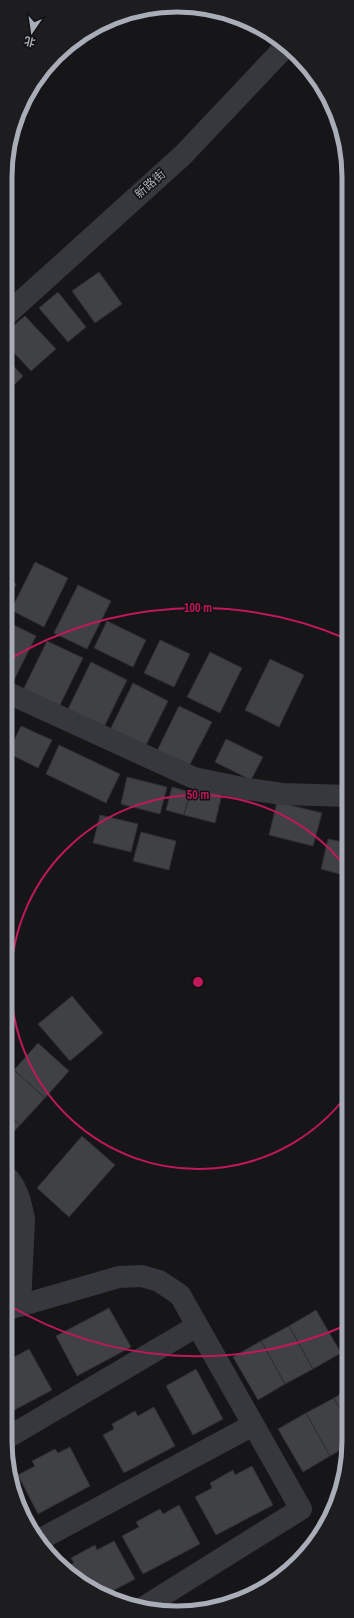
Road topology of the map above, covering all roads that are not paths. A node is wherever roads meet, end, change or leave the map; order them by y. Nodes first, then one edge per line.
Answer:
1 (282, 50) edge
2 (12, 309) edge
3 (12, 695) edge
4 (342, 796) edge
5 (12, 1181) edge
6 (12, 1308) edge
7 (197, 1326) junction
8 (253, 1425) junction
9 (12, 1435) edge
10 (43, 1538) edge
11 (149, 1604) edge

1 - 2 street, 新路街
3 - 4 street
5 - 6 street
6 - 7 street
7 - 8 street
7 - 9 street
8 - 10 street
8 - 11 street

